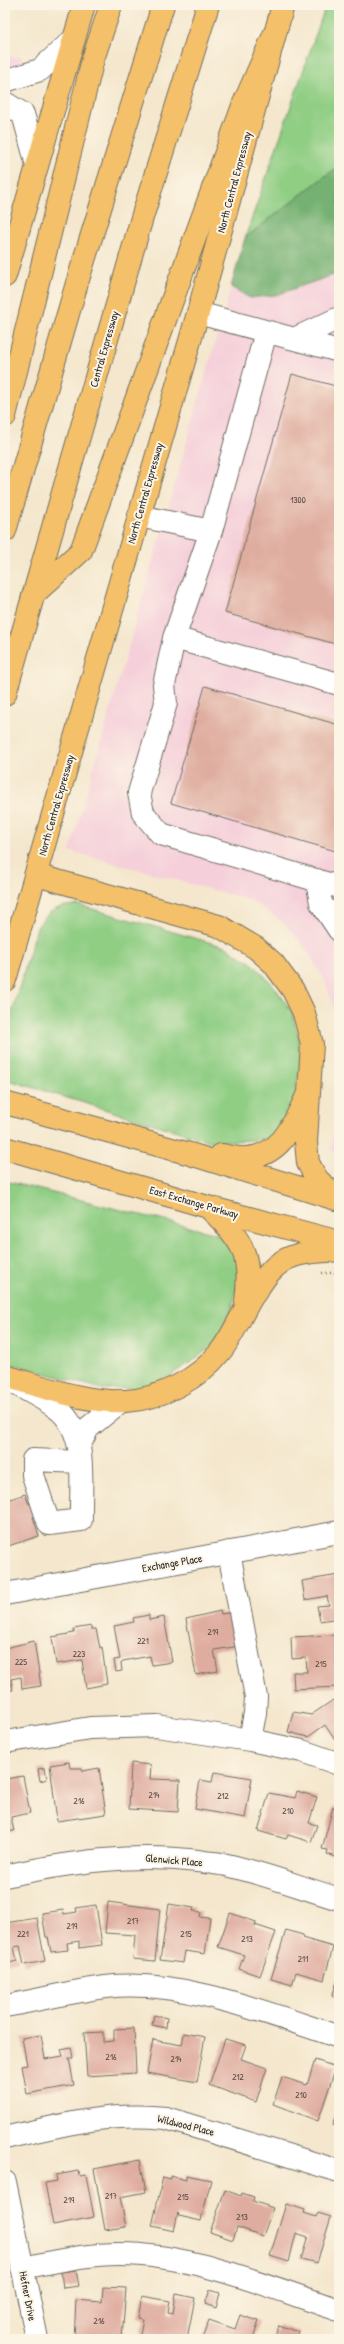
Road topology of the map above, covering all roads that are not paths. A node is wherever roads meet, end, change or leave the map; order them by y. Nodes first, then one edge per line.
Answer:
1 (84, 5) edge
2 (111, 5) edge
3 (163, 5) edge
4 (208, 5) edge
5 (283, 5) edge
6 (274, 35) junction
7 (74, 39) junction
8 (5, 81) edge
9 (5, 104) edge
10 (37, 165) junction
11 (5, 276) edge
12 (198, 313) junction
13 (339, 318) edge
14 (266, 332) junction
15 (294, 339) junction
16 (339, 351) edge
17 (5, 416) edge
18 (139, 516) junction
19 (5, 531) edge
20 (211, 531) junction
21 (33, 595) junction
22 (174, 638) junction
23 (339, 684) edge
24 (5, 694) edge
25 (36, 874) junction
26 (317, 880) junction
27 (339, 886) edge
28 (339, 930) edge
29 (5, 980) edge
30 (310, 1090) junction
31 (5, 1103) edge
32 (5, 1148) edge
33 (190, 1154) junction
34 (339, 1194) edge
35 (339, 1200) edge
36 (208, 1207) junction
37 (339, 1242) edge
38 (339, 1250) edge
39 (245, 1309) junction
40 (5, 1377) edge
41 (121, 1401) junction
42 (339, 1532) edge
43 (229, 1552) junction
44 (5, 1594) edge
45 (250, 1740) junction
46 (5, 1742) edge
47 (339, 1764) edge
48 (5, 1876) edge
49 (339, 1899) edge
50 (5, 2006) edge
51 (339, 2037) edge
52 (5, 2138) edge
53 (339, 2171) edge
54 (5, 2182) edge
55 (22, 2268) junction
56 (339, 2310) edge
57 (37, 2339) edge

1 - 7 main road
2 - 17 main road
3 - 19 main road
4 - 21 main road, Central Expressway
5 - 6 main road, North Central Expressway
6 - 12 main road, North Central Expressway
6 - 21 main road
7 - 8 street
7 - 10 main road
9 - 10 street
10 - 11 main road
12 - 14 street
12 - 18 main road, North Central Expressway
13 - 15 street
14 - 15 street
14 - 20 street
15 - 16 street
18 - 20 street
18 - 25 main road, North Central Expressway
20 - 22 street
21 - 24 main road, Central Expressway
22 - 23 street
22 - 26 street
25 - 29 main road, North Central Expressway
25 - 30 main road
26 - 27 street
26 - 28 street
30 - 33 main road
30 - 34 main road
31 - 33 main road
32 - 36 main road, East Exchange Parkway
33 - 35 main road
36 - 37 main road, East Exchange Parkway
36 - 39 main road
38 - 39 main road
39 - 41 main road
40 - 41 main road
40 - 41 street
42 - 43 street, Exchange Place
43 - 44 street, Exchange Place
43 - 45 street
45 - 46 street
45 - 47 street
48 - 49 street, Glenwick Place
50 - 51 street
52 - 53 street, Wildwood Place
54 - 55 street, Hefner Drive
55 - 56 street
55 - 57 street, Hefner Drive

